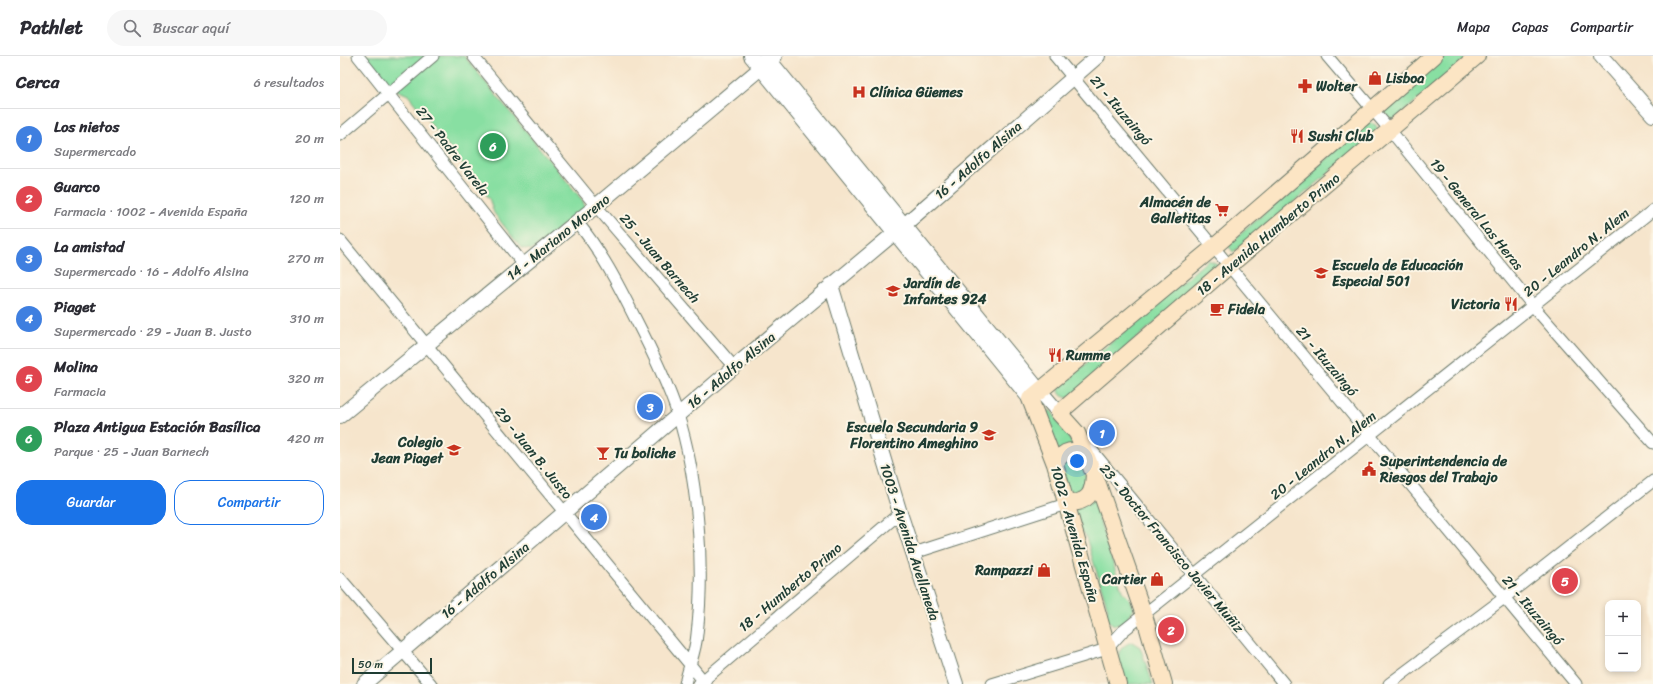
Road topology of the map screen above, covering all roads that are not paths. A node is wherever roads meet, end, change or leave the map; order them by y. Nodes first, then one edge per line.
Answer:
1 (358, 56) edge
2 (433, 56) edge
3 (472, 56) edge
4 (751, 56) edge
5 (1055, 56) edge
6 (1098, 56) edge
7 (1327, 56) edge
8 (1434, 56) edge
9 (1477, 56) edge
10 (1601, 56) edge
11 (768, 60) edge
12 (1074, 77) junction
13 (389, 94) junction
14 (1372, 109) junction
15 (1653, 115) edge
16 (1390, 130) junction
17 (340, 135) edge
18 (596, 206) junction
19 (1653, 210) edge
20 (577, 222) junction
21 (900, 228) junction
22 (340, 240) edge
23 (1214, 247) junction
24 (524, 265) junction
25 (1229, 266) junction
26 (831, 285) junction
27 (1533, 306) junction
28 (427, 345) junction
29 (734, 367) junction
30 (1035, 395) junction
31 (1060, 413) junction
32 (678, 415) junction
33 (340, 416) edge
34 (1077, 433) junction
35 (1370, 436) junction
36 (1653, 444) edge
37 (1087, 458) junction
38 (1055, 464) junction
39 (1094, 473) junction
40 (1653, 481) edge
41 (1066, 504) junction
42 (564, 513) junction
43 (900, 513) junction
44 (914, 553) junction
45 (1196, 576) junction
46 (340, 578) edge
47 (1504, 598) junction
48 (1144, 615) junction
49 (1108, 649) junction
50 (402, 650) junction
51 (689, 665) junction
52 (703, 683) edge
53 (364, 684) edge
54 (431, 684) edge
55 (685, 684) edge
56 (956, 684) edge
57 (992, 684) edge
58 (1118, 684) edge
59 (1164, 684) edge
60 (1284, 684) edge
61 (1389, 684) edge
62 (1576, 684) edge

1 - 13 street, 27 - Padre Varela
2 - 13 street
3 - 18 street, 25 - Juan Barnech
4 - 11 street
5 - 12 street, 21 - Ituzaingó
6 - 12 street, 16 - Adolfo Alsina
7 - 14 street, 19 - General Las Heras
8 - 14 main road, 18 - Avenida Humberto Primo
9 - 16 main road, 18 - Avenida Humberto Primo
10 - 15 street
11 - 18 street, 14 - Mariano Moreno
11 - 21 street
12 - 21 street, 16 - Adolfo Alsina
12 - 23 street, 21 - Ituzaingó
13 - 17 street
13 - 24 street, 27 - Padre Varela
14 - 16 street, 19 - General Las Heras
14 - 23 main road, 18 - Avenida Humberto Primo
16 - 25 main road, 18 - Avenida Humberto Primo
16 - 27 street, 19 - General Las Heras
18 - 20 street, 14 - Mariano Moreno
18 - 29 street, 25 - Juan Barnech
19 - 27 street, 20 - Leandro N. Alem
20 - 24 street, 14 - Mariano Moreno
20 - 32 street
21 - 26 street, 16 - Adolfo Alsina
21 - 30 street
22 - 28 street, 29 - Juan B. Justo
23 - 25 street, 21 - Ituzaingó
23 - 30 main road, 18 - Avenida Humberto Primo
24 - 28 street, 14 - Mariano Moreno
25 - 31 main road, 18 - Avenida Humberto Primo
25 - 35 street, 21 - Ituzaingó
26 - 29 street, 16 - Adolfo Alsina
26 - 43 street, 1003 - Avenida Avellaneda
27 - 35 street, 20 - Leandro N. Alem
27 - 36 street, 19 - General Las Heras
28 - 33 street, 14 - Mariano Moreno
28 - 42 street, 29 - Juan B. Justo
29 - 32 street, 16 - Adolfo Alsina
30 - 31 street
30 - 38 main road, 1002 - Avenida España
31 - 34 main road, 23 - Doctor Francisco Javier Muñiz
32 - 42 street, 16 - Adolfo Alsina
32 - 51 street
34 - 37 main road
34 - 45 street, 23 - Doctor Francisco Javier Muñiz
35 - 45 street, 20 - Leandro N. Alem
35 - 47 street, 21 - Ituzaingó
37 - 38 main road
37 - 39 main road
38 - 41 main road, 1002 - Avenida España
39 - 41 main road
39 - 48 main road
40 - 47 street
41 - 44 street
41 - 49 main road, 1002 - Avenida España
42 - 50 street, 16 - Adolfo Alsina
42 - 51 street, 29 - Juan B. Justo
43 - 44 street, 1003 - Avenida Avellaneda
43 - 52 street, 18 - Humberto Primo
44 - 56 street, 1003 - Avenida Avellaneda
45 - 48 street, 20 - Leandro N. Alem
45 - 60 street, 23 - Doctor Francisco Javier Muñiz
46 - 50 street
47 - 61 street
47 - 62 street, 21 - Ituzaingó
48 - 49 street, 20 - Leandro N. Alem
48 - 59 main road
49 - 57 street
49 - 58 main road, 1002 - Avenida España
50 - 53 street, 16 - Adolfo Alsina
50 - 54 street
51 - 52 street, 29 - Juan B. Justo
51 - 55 street

